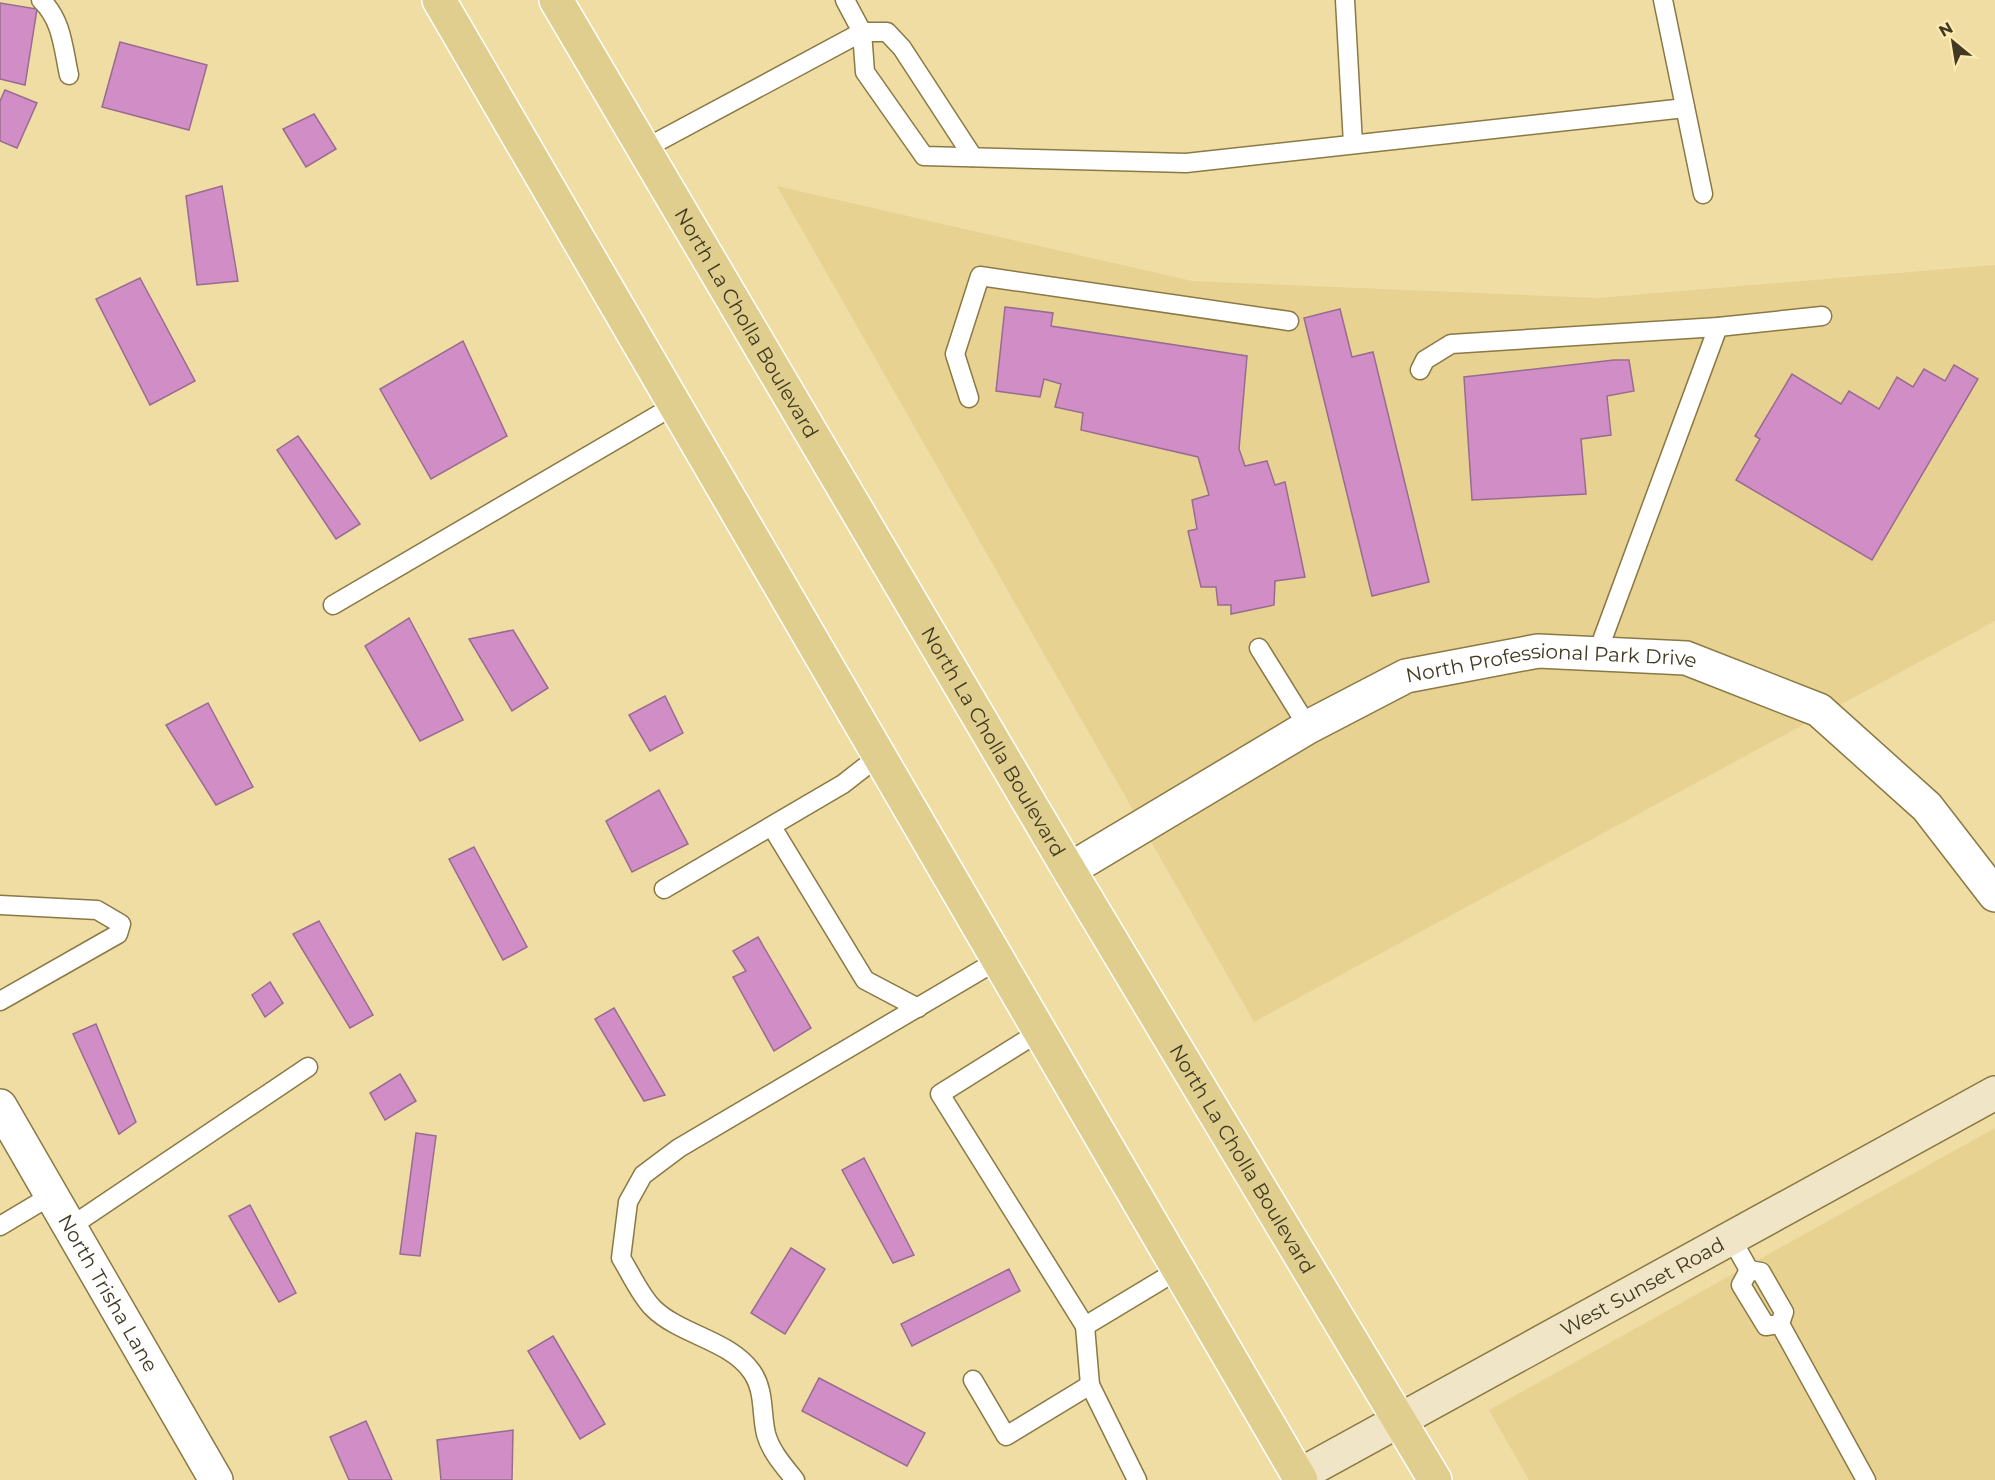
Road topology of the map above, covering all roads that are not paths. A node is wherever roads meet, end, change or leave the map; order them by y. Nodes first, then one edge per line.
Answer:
1 (41, 0) edge
2 (439, 0) edge
3 (556, 0) edge
4 (845, 0) edge
5 (1346, 0) edge
6 (1663, 0) edge
7 (862, 32) junction
8 (69, 75) dead end
9 (1685, 108) junction
10 (1353, 144) junction
11 (644, 149) junction
12 (973, 157) junction
13 (1703, 194) dead end
14 (1822, 316) dead end
15 (1289, 321) dead end
16 (1718, 327) junction
17 (1420, 370) dead end
18 (969, 398) dead end
19 (675, 405) junction
20 (333, 605) dead end
21 (1259, 648) dead end
22 (1598, 654) junction
23 (1308, 727) junction
24 (879, 756) junction
25 (772, 827) junction
26 (1068, 870) junction
27 (664, 889) dead end
28 (1995, 895) edge
29 (0, 905) edge
30 (998, 960) junction
31 (0, 1001) edge
32 (918, 1008) junction
33 (1040, 1032) junction
34 (308, 1067) dead end
35 (1995, 1093) edge
36 (0, 1106) edge
37 (52, 1195) junction
38 (0, 1226) edge
39 (70, 1227) junction
40 (1731, 1238) junction
41 (1178, 1270) junction
42 (1085, 1326) junction
43 (973, 1380) dead end
44 (1090, 1385) junction
45 (1399, 1419) junction
46 (1296, 1479) edge
47 (216, 1480) edge
48 (795, 1480) edge
49 (1137, 1480) edge
50 (1436, 1480) edge
51 (1866, 1480) edge

1 - 8 lane
2 - 19 main road
3 - 11 main road, North La Cholla Boulevard
4 - 7 lane
5 - 10 lane
6 - 9 lane
7 - 11 lane
7 - 12 lane
7 - 12 lane
9 - 10 lane
9 - 13 lane
10 - 12 lane
11 - 26 main road, North La Cholla Boulevard
14 - 16 lane
15 - 18 lane
16 - 17 lane
16 - 22 lane
19 - 20 lane
19 - 24 main road
21 - 23 lane
22 - 23 street, North Professional Park Drive
22 - 28 street, North Professional Park Drive
23 - 26 street, North Professional Park Drive
24 - 25 lane
24 - 30 main road
25 - 27 lane
25 - 32 lane
26 - 45 main road, North La Cholla Boulevard
29 - 31 lane
30 - 32 lane
30 - 33 main road
32 - 48 lane
33 - 41 main road
33 - 42 lane
34 - 39 lane
35 - 40 street, West Sunset Road
36 - 37 street, North Trisha Lane
37 - 38 lane
37 - 39 street, North Trisha Lane
39 - 47 street, North Trisha Lane
40 - 45 street, West Sunset Road
40 - 51 lane
41 - 42 lane
41 - 46 main road
42 - 44 lane
43 - 44 lane
44 - 49 lane
45 - 46 street, West Sunset Road
45 - 50 main road, North La Cholla Boulevard

